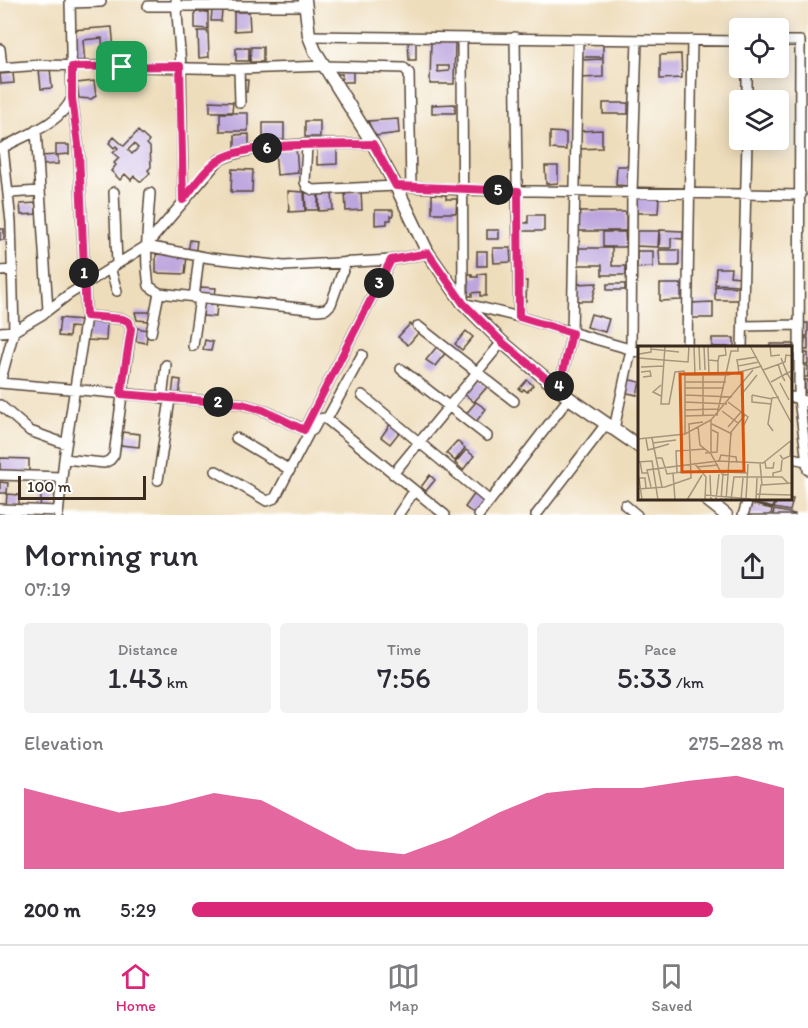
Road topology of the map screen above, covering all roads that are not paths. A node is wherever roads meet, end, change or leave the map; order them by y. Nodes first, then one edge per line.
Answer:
1 (70, 2) edge
2 (101, 2) dead end
3 (176, 3) edge
4 (305, 3) edge
5 (148, 6) dead end
6 (309, 36) junction
7 (515, 37) junction
8 (462, 39) junction
9 (578, 39) junction
10 (637, 40) junction
11 (692, 40) junction
12 (729, 41) edge
13 (789, 41) edge
14 (0, 49) edge
15 (180, 66) junction
16 (325, 66) junction
17 (72, 67) junction
18 (1, 68) edge
19 (240, 69) junction
20 (72, 98) junction
21 (240, 103) dead end
22 (804, 124) edge
23 (36, 130) junction
24 (373, 144) junction
25 (307, 145) junction
26 (1, 148) edge
27 (747, 150) edge
28 (396, 186) junction
29 (411, 187) junction
30 (462, 190) junction
31 (40, 191) junction
32 (518, 191) junction
33 (576, 191) junction
34 (114, 192) dead end
35 (632, 192) junction
36 (9, 193) junction
37 (690, 193) junction
38 (150, 194) dead end
39 (747, 194) junction
40 (801, 195) junction
41 (183, 200) junction
42 (804, 241) edge
43 (146, 246) junction
44 (428, 253) junction
45 (199, 256) junction
46 (391, 260) junction
47 (345, 262) junction
48 (114, 266) junction
49 (14, 270) junction
50 (0, 271) edge
51 (84, 284) junction
52 (117, 291) dead end
53 (159, 292) junction
54 (197, 298) junction
55 (463, 303) junction
56 (48, 310) junction
57 (86, 316) junction
58 (519, 317) junction
59 (802, 320) edge
60 (418, 326) dead end
61 (743, 326) junction
62 (14, 330) junction
63 (0, 332) edge
64 (151, 333) dead end
65 (572, 333) junction
66 (502, 342) junction
67 (194, 346) dead end
68 (687, 346) edge
69 (742, 346) edge
70 (635, 351) edge
71 (362, 355) dead end
72 (166, 365) dead end
73 (401, 369) dead end
74 (476, 372) junction
75 (0, 383) edge
76 (75, 388) junction
77 (559, 389) junction
78 (121, 394) junction
79 (362, 395) dead end
80 (569, 398) junction
81 (166, 399) junction
82 (800, 399) edge
83 (514, 401) dead end
84 (0, 405) edge
85 (449, 405) junction
86 (327, 419) junction
87 (610, 426) junction
88 (307, 431) junction
89 (487, 436) dead end
90 (236, 438) dead end
91 (418, 441) junction
92 (66, 444) junction
93 (638, 446) edge
94 (64, 459) junction
95 (793, 459) edge
96 (807, 466) edge
97 (290, 470) junction
98 (216, 471) dead end
99 (393, 474) junction
100 (0, 475) edge
101 (61, 477) junction
102 (158, 480) dead end
103 (414, 491) junction
104 (708, 500) edge
105 (747, 500) edge
106 (490, 501) junction
107 (625, 505) dead end
108 (0, 509) edge
109 (58, 513) edge
110 (722, 514) edge
111 (399, 515) edge
112 (445, 515) edge
113 (479, 515) edge
114 (536, 515) edge
115 (637, 515) edge
116 (743, 515) edge

1 - 2 street
1 - 17 street
3 - 4 street
3 - 5 street
3 - 15 street
4 - 6 street
6 - 8 street
6 - 16 street
7 - 8 street
7 - 9 street
7 - 32 street
8 - 30 street
9 - 10 street
9 - 33 street
10 - 11 street
10 - 35 street
11 - 12 street
11 - 37 street
13 - 22 street
14 - 18 street
15 - 17 street
15 - 19 street
15 - 41 street
16 - 19 street
16 - 24 street
16 - 29 street
17 - 18 street
17 - 20 street
19 - 21 street
20 - 23 street
20 - 51 street
22 - 40 street
23 - 26 street
23 - 31 street
24 - 25 street
24 - 28 street
25 - 28 street
25 - 41 street
26 - 36 street
27 - 39 street
28 - 29 street
28 - 44 street
29 - 30 street
30 - 32 street
30 - 55 street
31 - 36 street
31 - 56 street
32 - 33 street
32 - 58 street
33 - 35 street
33 - 65 street
34 - 48 street
35 - 37 street
35 - 70 street
36 - 49 street
37 - 39 street
37 - 68 street
38 - 43 street
39 - 40 street
39 - 61 street
40 - 42 street
41 - 43 street
42 - 59 street
43 - 45 street
43 - 48 street
43 - 53 street
44 - 46 street
44 - 55 street
45 - 47 street
45 - 54 street
46 - 47 street
46 - 88 street
47 - 54 street
48 - 51 street
48 - 52 street
49 - 50 street
49 - 62 street
51 - 56 street
51 - 57 street
53 - 54 street
53 - 64 street
54 - 67 street
55 - 58 street
55 - 66 street
56 - 62 street
57 - 76 street
57 - 78 street
58 - 65 street
59 - 61 street
59 - 82 street
60 - 74 street
61 - 69 street
62 - 63 street
62 - 75 street
65 - 70 street
65 - 77 street
66 - 74 street
66 - 77 street
70 - 87 street
71 - 86 street
72 - 81 street
73 - 85 street
74 - 83 street
74 - 85 street
75 - 76 street
76 - 78 street
76 - 92 street
77 - 80 street
78 - 81 street
78 - 94 street
79 - 91 street
80 - 87 street
80 - 106 street
81 - 88 street
81 - 102 street
82 - 96 street
84 - 92 street
85 - 89 street
85 - 91 street
86 - 88 street
86 - 99 street
87 - 93 street
87 - 114 street
88 - 97 street
90 - 97 street
91 - 99 street
91 - 106 street
92 - 94 street
94 - 101 street
95 - 96 street
97 - 98 street
99 - 103 street
100 - 101 street
101 - 109 street
103 - 111 street
103 - 112 street
104 - 110 street
105 - 116 street
106 - 113 street
107 - 115 street
108 - 109 street

